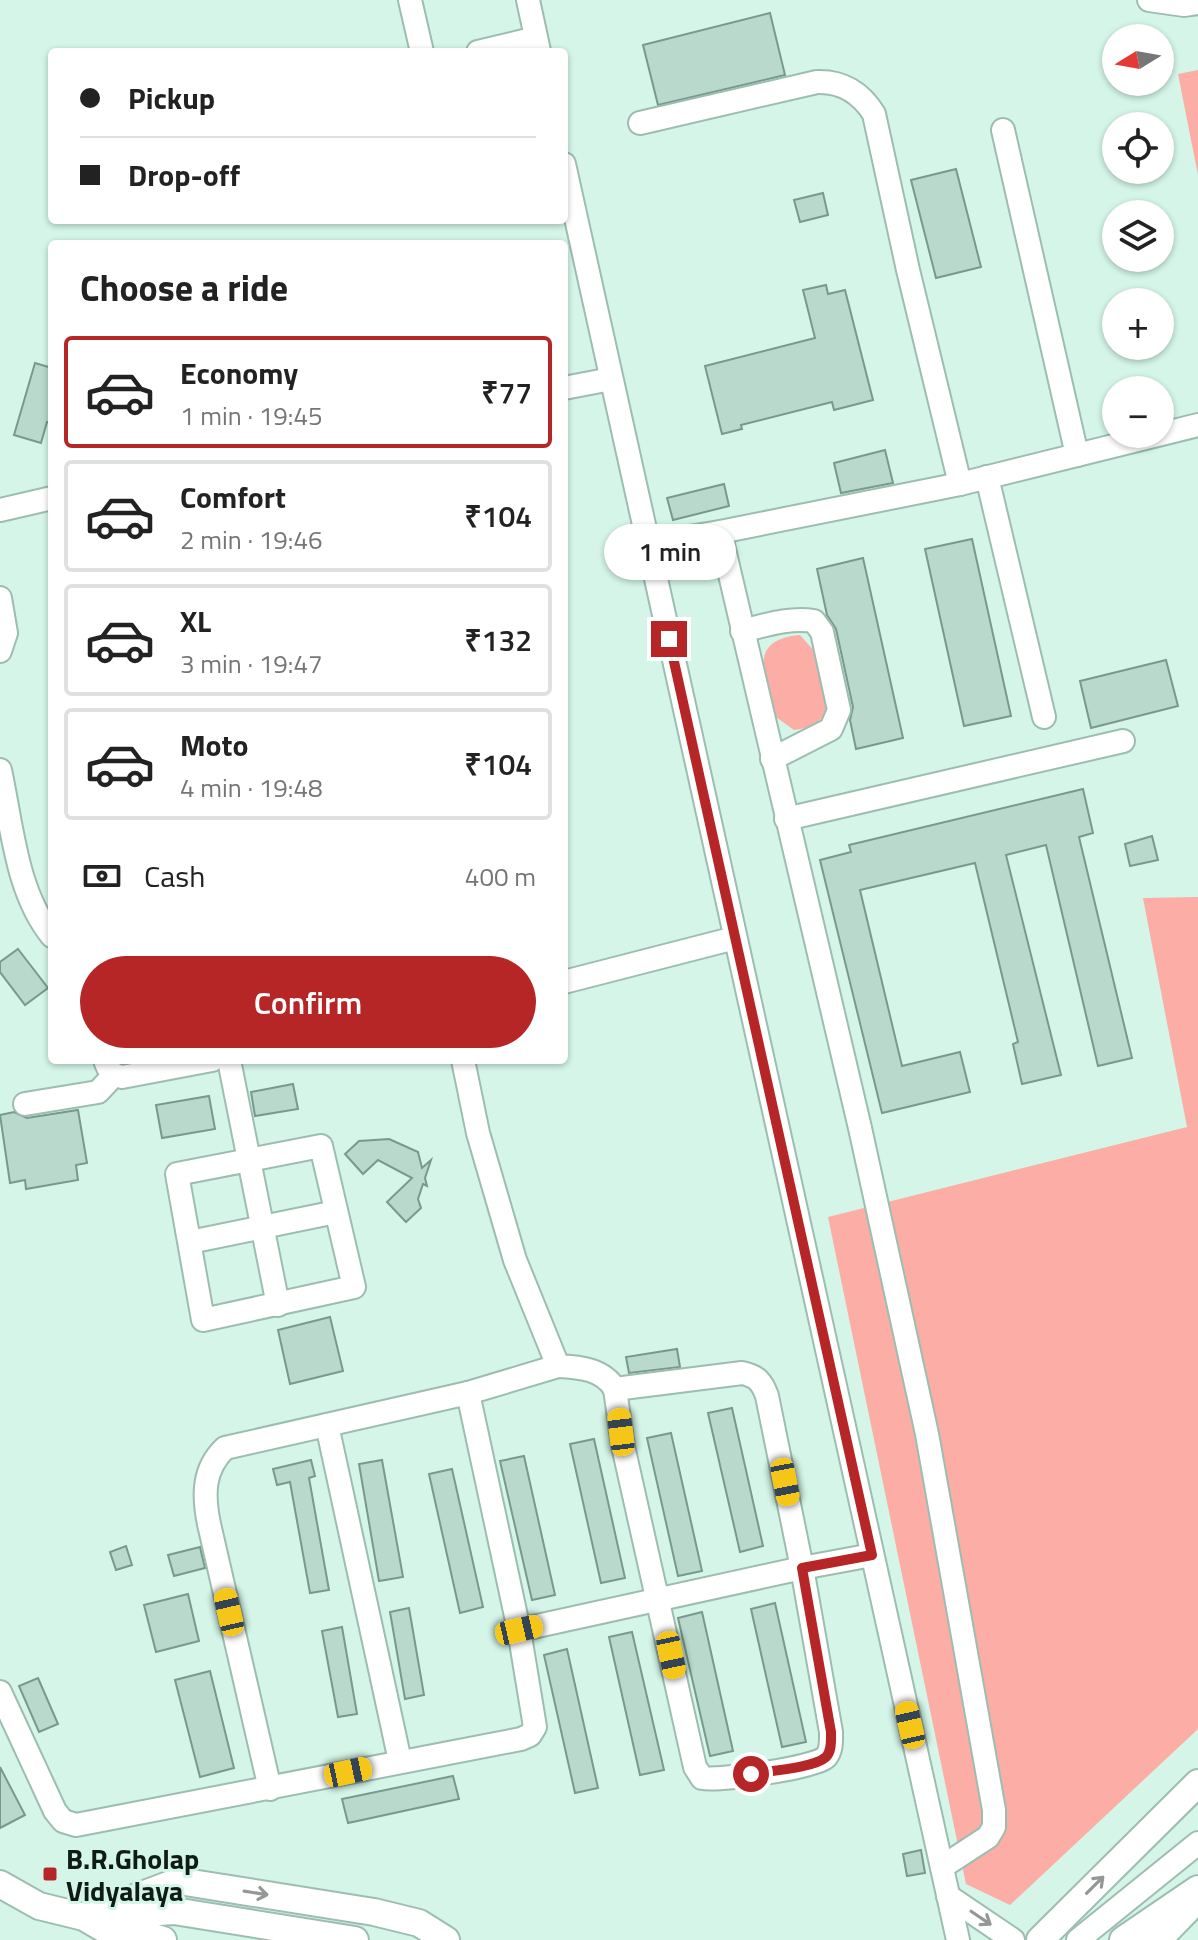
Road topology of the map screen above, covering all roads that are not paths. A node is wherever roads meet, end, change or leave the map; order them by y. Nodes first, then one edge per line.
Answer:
1 (410, 0) edge
2 (528, 0) edge
3 (1149, 0) edge
4 (1198, 3) edge
5 (538, 45) edge
6 (418, 48) edge
7 (512, 48) edge
8 (640, 123) dead end
9 (1003, 130) dead end
10 (568, 182) edge
11 (611, 379) junction
12 (568, 387) edge
13 (1198, 425) edge
14 (1077, 455) junction
15 (987, 477) junction
16 (960, 484) junction
17 (48, 499) edge
18 (0, 510) edge
19 (720, 532) junction
20 (649, 549) junction
21 (0, 598) edge
22 (742, 631) junction
23 (0, 651) edge
24 (1044, 717) dead end
25 (1123, 741) dead end
26 (772, 759) junction
27 (0, 770) edge
28 (786, 819) junction
29 (48, 930) edge
30 (735, 938) junction
31 (568, 981) edge
32 (193, 1064) edge
33 (230, 1064) edge
34 (464, 1064) edge
35 (110, 1068) edge
36 (25, 1104) dead end
37 (249, 1159) junction
38 (336, 1212) junction
39 (262, 1227) junction
40 (190, 1242) junction
41 (278, 1305) junction
42 (558, 1366) junction
43 (615, 1389) junction
44 (468, 1393) junction
45 (327, 1425) junction
46 (872, 1555) junction
47 (802, 1568) junction
48 (658, 1599) junction
49 (519, 1630) junction
50 (0, 1692) edge
51 (400, 1761) junction
52 (1198, 1783) edge
53 (270, 1789) junction
54 (1198, 1843) edge
55 (942, 1867) junction
56 (0, 1884) edge
57 (1198, 1889) edge
58 (948, 1896) junction
59 (1198, 1899) edge
60 (84, 1917) junction
61 (1198, 1926) edge
62 (123, 1940) edge
63 (163, 1940) edge
64 (355, 1940) edge
65 (446, 1940) edge
66 (958, 1940) edge
67 (1013, 1940) edge
68 (1040, 1940) edge
69 (1078, 1940) edge
70 (1123, 1940) edge
71 (1158, 1940) edge
72 (1174, 1940) edge

1 - 6 street
2 - 5 street
3 - 4 street
5 - 7 street
8 - 16 street
9 - 14 street
10 - 11 street
11 - 12 street
11 - 20 street
13 - 14 street
14 - 15 street
15 - 16 street
15 - 24 street
16 - 19 street
17 - 18 street
19 - 20 street
19 - 22 street
20 - 30 street
21 - 23 street
22 - 26 street
22 - 26 street
25 - 28 street
26 - 28 street
27 - 29 street
28 - 55 street
30 - 31 street
30 - 46 street
32 - 35 street
33 - 37 street
34 - 42 street
35 - 36 street
37 - 38 street
37 - 39 street
37 - 40 street
38 - 39 street
38 - 41 street
39 - 40 street
39 - 41 street
40 - 41 street
42 - 43 street
42 - 44 street
43 - 47 street
43 - 48 street
44 - 45 street
44 - 49 street
45 - 51 street
45 - 53 street
46 - 47 street
46 - 55 street
47 - 48 street
47 - 48 street
48 - 49 street
49 - 51 street
50 - 53 street
51 - 53 street
68 -> 52 main road
54 - 69 street
55 - 58 street
56 - 60 main road
57 - 70 main road
58 - 66 street
58 -> 67 street
59 - 71 main road
60 - 62 main road
60 - 63 main road
60 - 64 main road
60 -> 65 main road
61 - 72 main road

